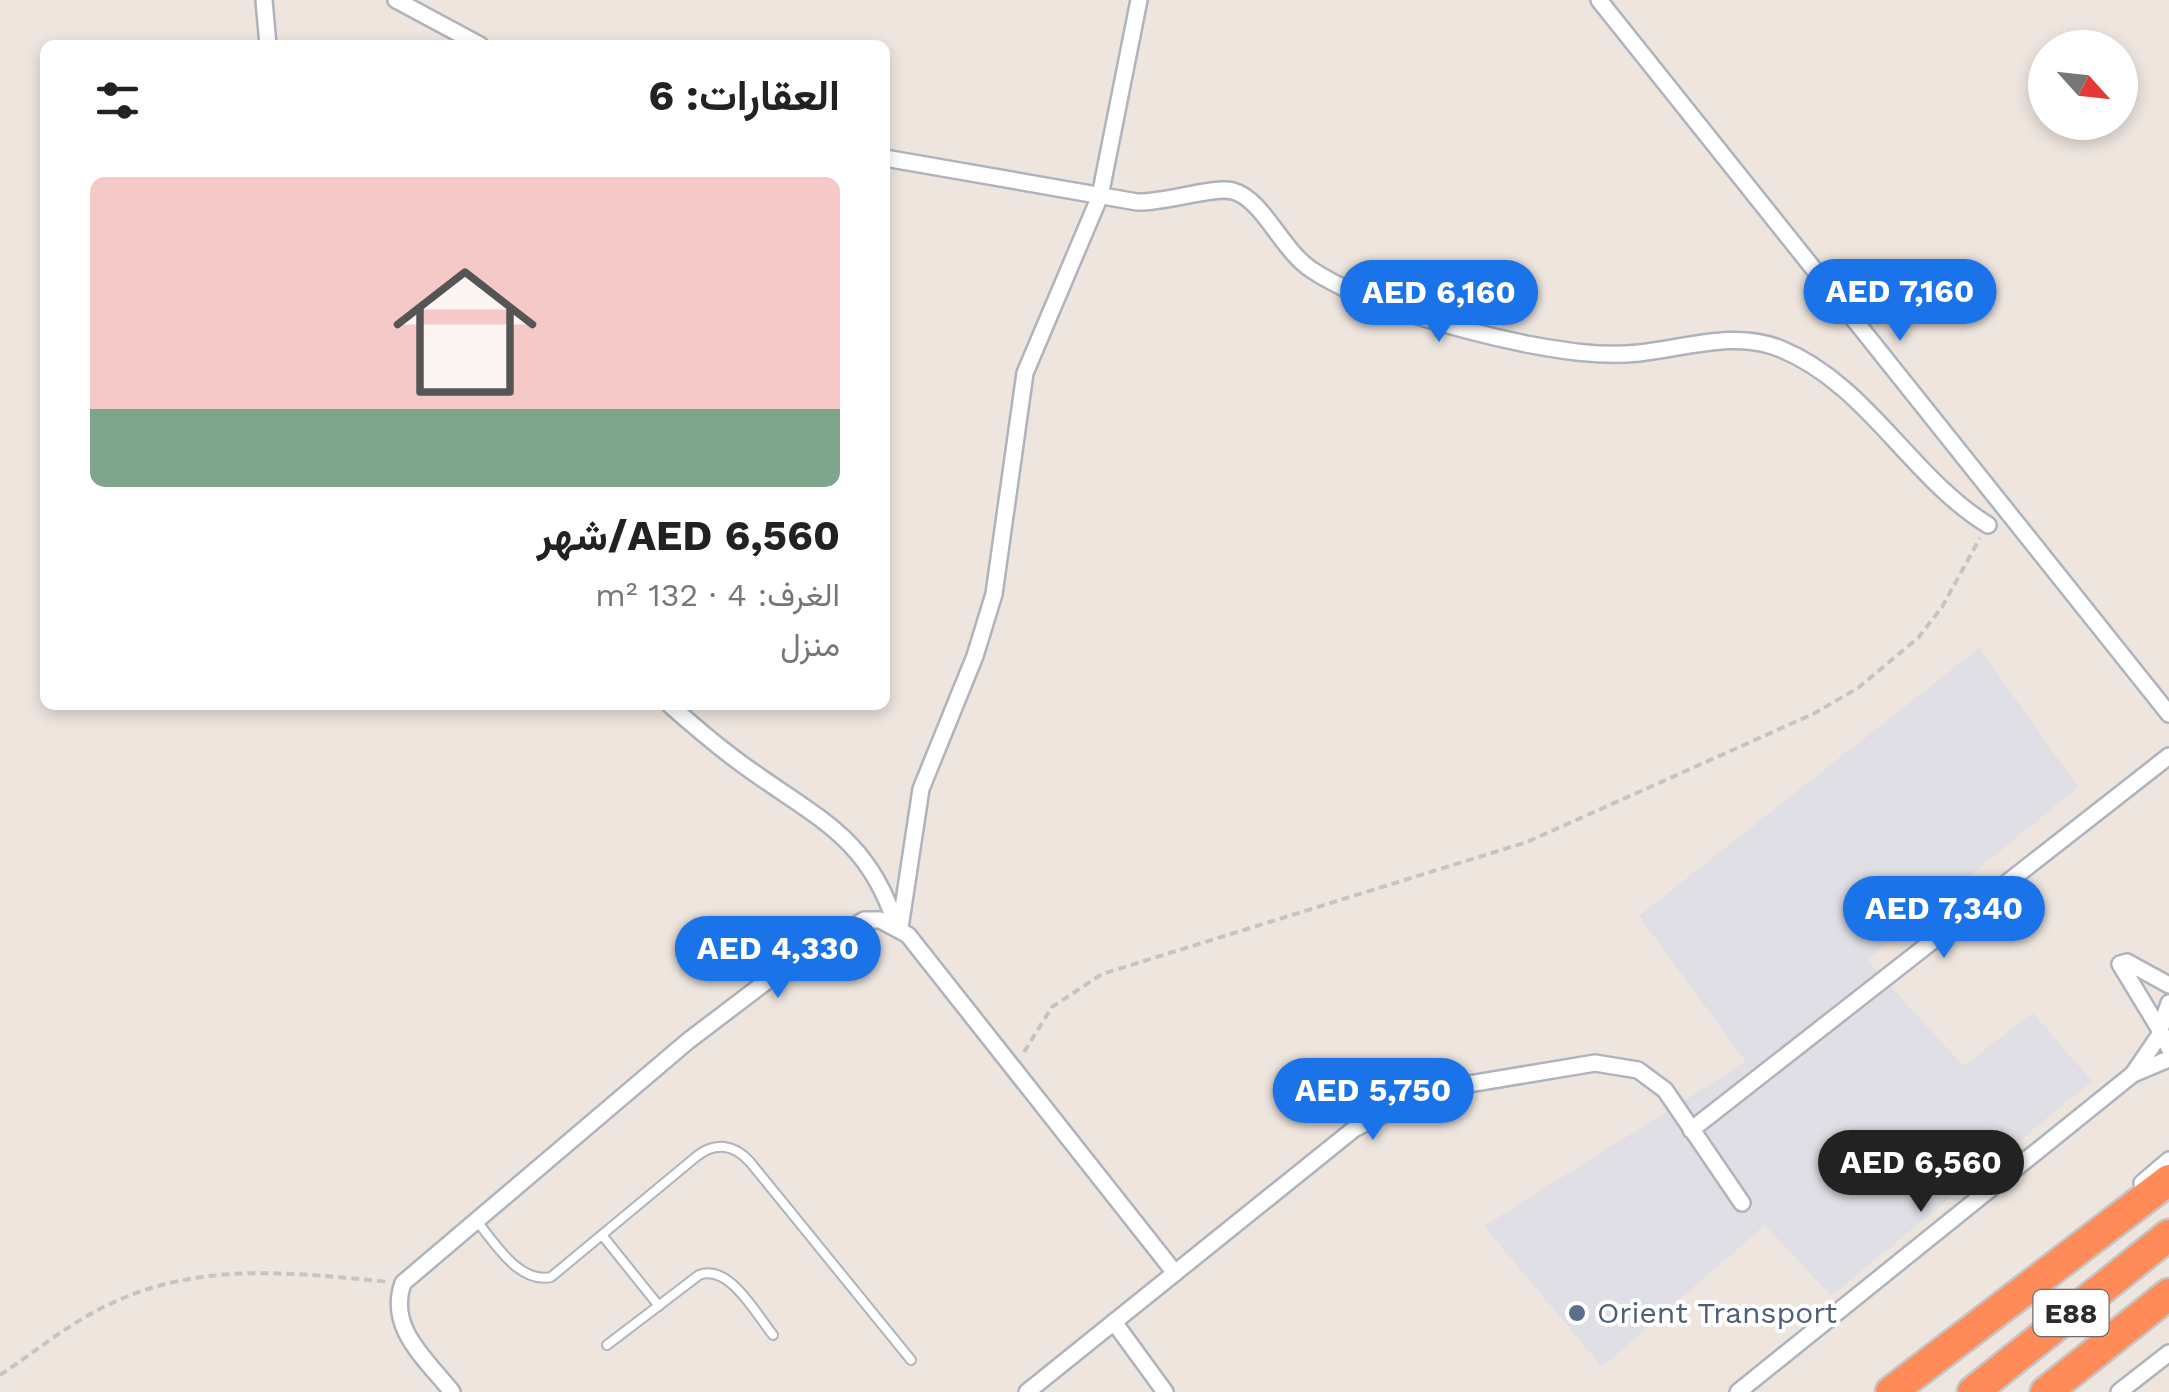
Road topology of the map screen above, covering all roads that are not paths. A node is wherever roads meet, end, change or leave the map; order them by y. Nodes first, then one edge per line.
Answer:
1 (264, 0) edge
2 (396, 0) edge
3 (1140, 0) edge
4 (1598, 0) edge
5 (268, 40) edge
6 (471, 40) edge
7 (890, 159) edge
8 (1100, 196) junction
9 (1988, 524) road end
10 (676, 710) edge
11 (2169, 714) edge
12 (2169, 756) edge
13 (898, 926) junction
14 (2169, 985) edge
15 (2169, 1003) edge
16 (2161, 1032) junction
17 (2169, 1048) edge
18 (2169, 1060) edge
19 (2132, 1074) junction
20 (1692, 1130) junction
21 (2169, 1160) edge
22 (2169, 1180) edge
23 (1742, 1203) dead end
24 (475, 1220) junction
25 (602, 1235) junction
26 (2169, 1235) edge
27 (2090, 1240) junction
28 (1174, 1273) junction
29 (2169, 1294) edge
30 (659, 1306) junction
31 (1114, 1322) junction
32 (773, 1335) dead end
33 (607, 1346) dead end
34 (2169, 1352) edge
35 (910, 1360) dead end
36 (452, 1392) edge
37 (1027, 1392) edge
38 (1165, 1392) edge
39 (1738, 1392) edge
40 (1891, 1392) edge
41 (1973, 1392) edge
42 (2046, 1392) edge
43 (2119, 1392) edge

1 - 5 street
2 - 6 street
3 - 8 street
4 - 11 street
7 - 8 street
8 - 9 street
8 - 13 street
10 - 13 street
12 - 20 street
13 - 24 street
13 - 28 street
14 - 16 street
15 - 16 street
16 - 17 street
16 - 19 street
18 - 19 street
19 - 39 street
20 - 23 street
20 - 28 street
21 - 27 street
22 - 27 highway
24 - 25 lane
24 - 36 street
25 - 30 lane
25 - 35 lane
26 - 41 highway, E88
27 - 40 highway
28 - 31 street
29 - 42 highway, E88
30 - 32 lane
30 - 33 lane
31 - 37 street
31 - 38 street
34 - 43 street

